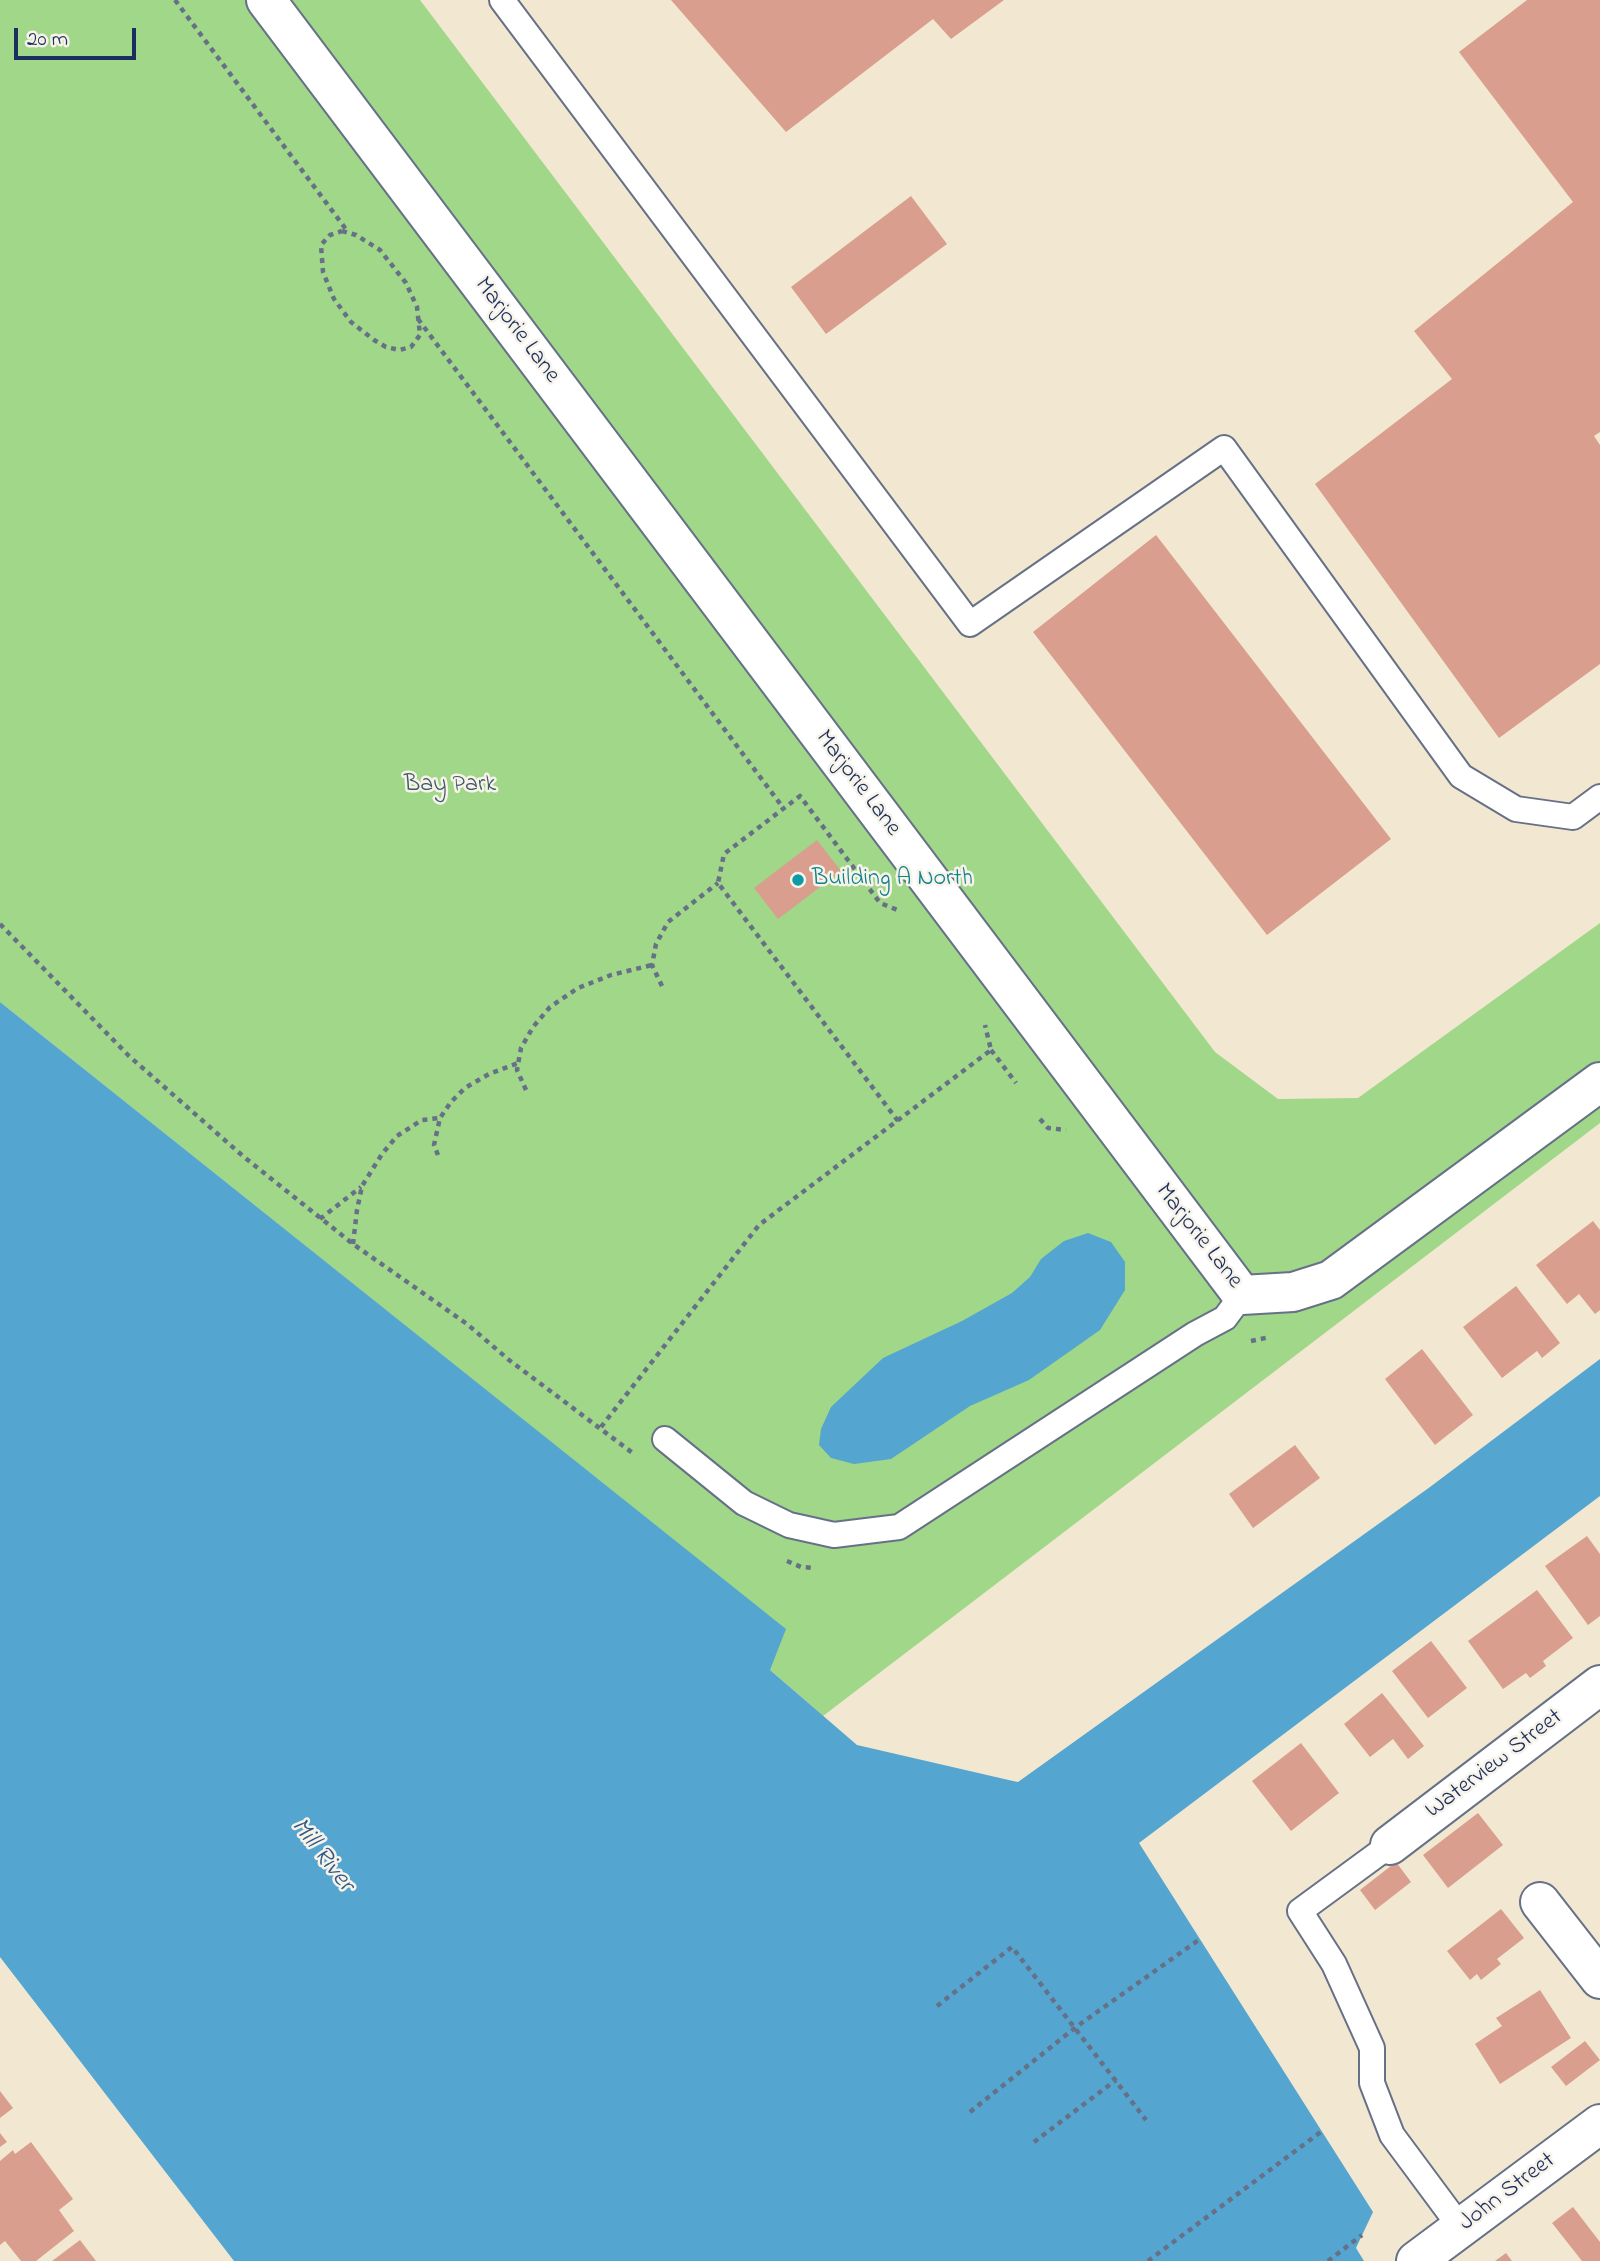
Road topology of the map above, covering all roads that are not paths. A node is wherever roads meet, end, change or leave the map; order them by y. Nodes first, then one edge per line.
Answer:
1 (266, 0) edge
2 (502, 0) edge
3 (1600, 797) edge
4 (1600, 1082) edge
5 (1242, 1295) junction
6 (665, 1439) dead end
7 (1600, 1685) edge
8 (1390, 1844) joint
9 (1540, 1902) dead end
10 (1600, 1979) edge
11 (1600, 2124) edge
12 (1461, 2228) junction
13 (1416, 2261) edge

1 - 5 street, Marjorie Lane
2 - 3 lane
4 - 5 street, Marjorie Lane
5 - 6 lane
7 - 8 street, Waterview Street
8 - 12 lane
9 - 10 street
11 - 12 street, John Street
12 - 13 street, John Street

